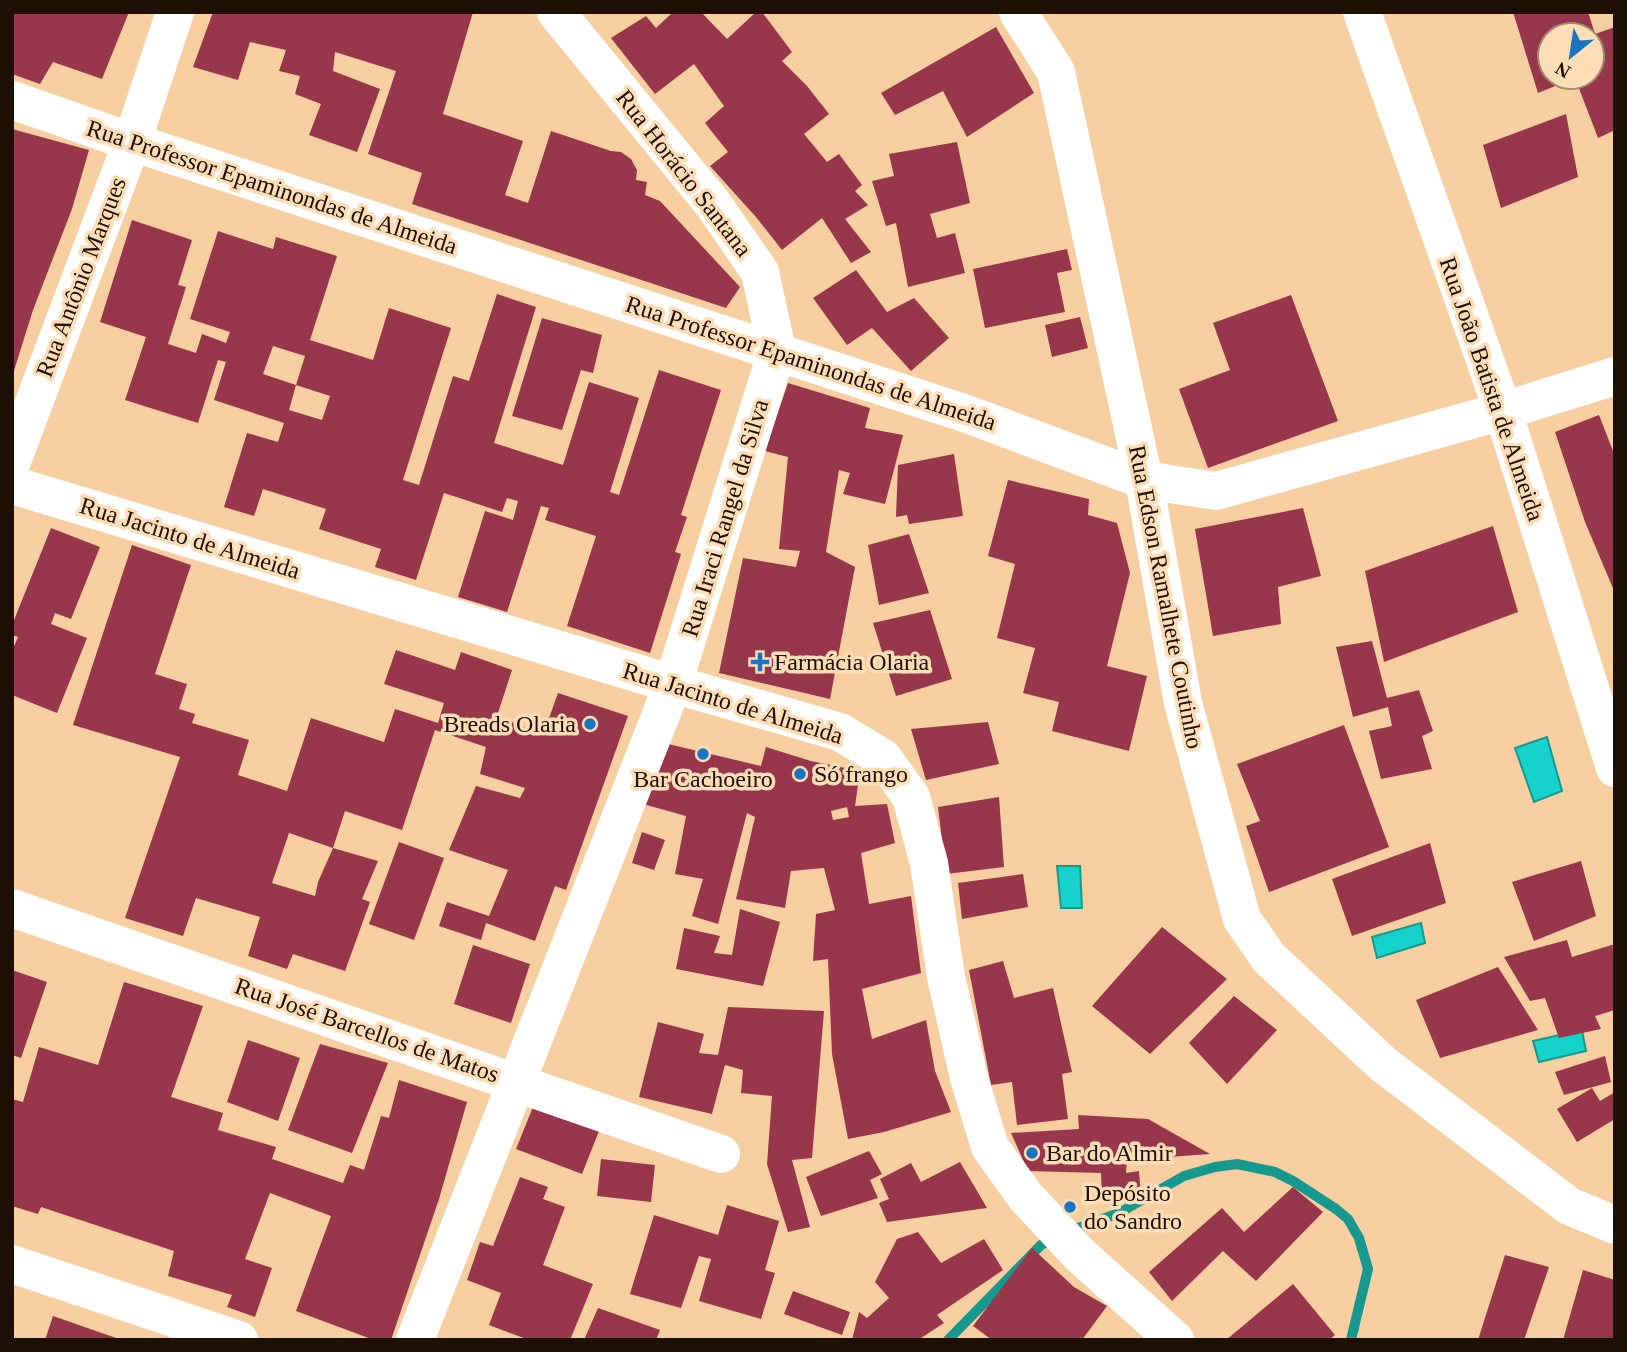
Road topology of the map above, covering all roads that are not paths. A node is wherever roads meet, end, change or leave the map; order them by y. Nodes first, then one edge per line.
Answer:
1 (175, 12) edge
2 (555, 12) edge
3 (1018, 12) edge
4 (1362, 12) edge
5 (12, 100) edge
6 (132, 142) junction
7 (777, 351) junction
8 (1615, 376) edge
9 (1503, 411) junction
10 (12, 461) edge
11 (1144, 480) junction
12 (12, 485) edge
13 (673, 684) junction
14 (1615, 768) edge
15 (12, 908) edge
16 (517, 1081) junction
17 (721, 1154) dead end
18 (1615, 1225) edge
19 (12, 1264) edge
20 (239, 1340) edge
21 (415, 1340) edge
22 (1175, 1340) edge

1 - 6 street, Rua Antônio Marques
2 - 7 street, Rua Horácio Santana
3 - 11 street, Rua Edson Ramalhete Coutinho
4 - 9 street, Rua João Batista de Almeida
5 - 6 street, Rua Professor Epaminondas de Almeida
6 - 7 street, Rua Professor Epaminondas de Almeida
6 - 10 street, Rua Antônio Marques
7 - 11 street, Rua Professor Epaminondas de Almeida
7 - 13 street, Rua Iraci Rangel da Silva
8 - 9 street, Rua Professor Epaminondas de Almeida
9 - 11 street, Rua Professor Epaminondas de Almeida
9 - 14 street, Rua João Batista de Almeida
11 - 18 street, Rua Edson Ramalhete Coutinho
12 - 13 street, Rua Jacinto de Almeida
13 - 16 street, Rua Iraci Rangel da Silva
13 - 22 street, Rua Jacinto de Almeida
15 - 16 street, Rua José Barcellos de Matos
16 - 17 street, Rua José Barcellos de Matos
16 - 21 street, Rua Iraci Rangel da Silva
19 - 20 street

